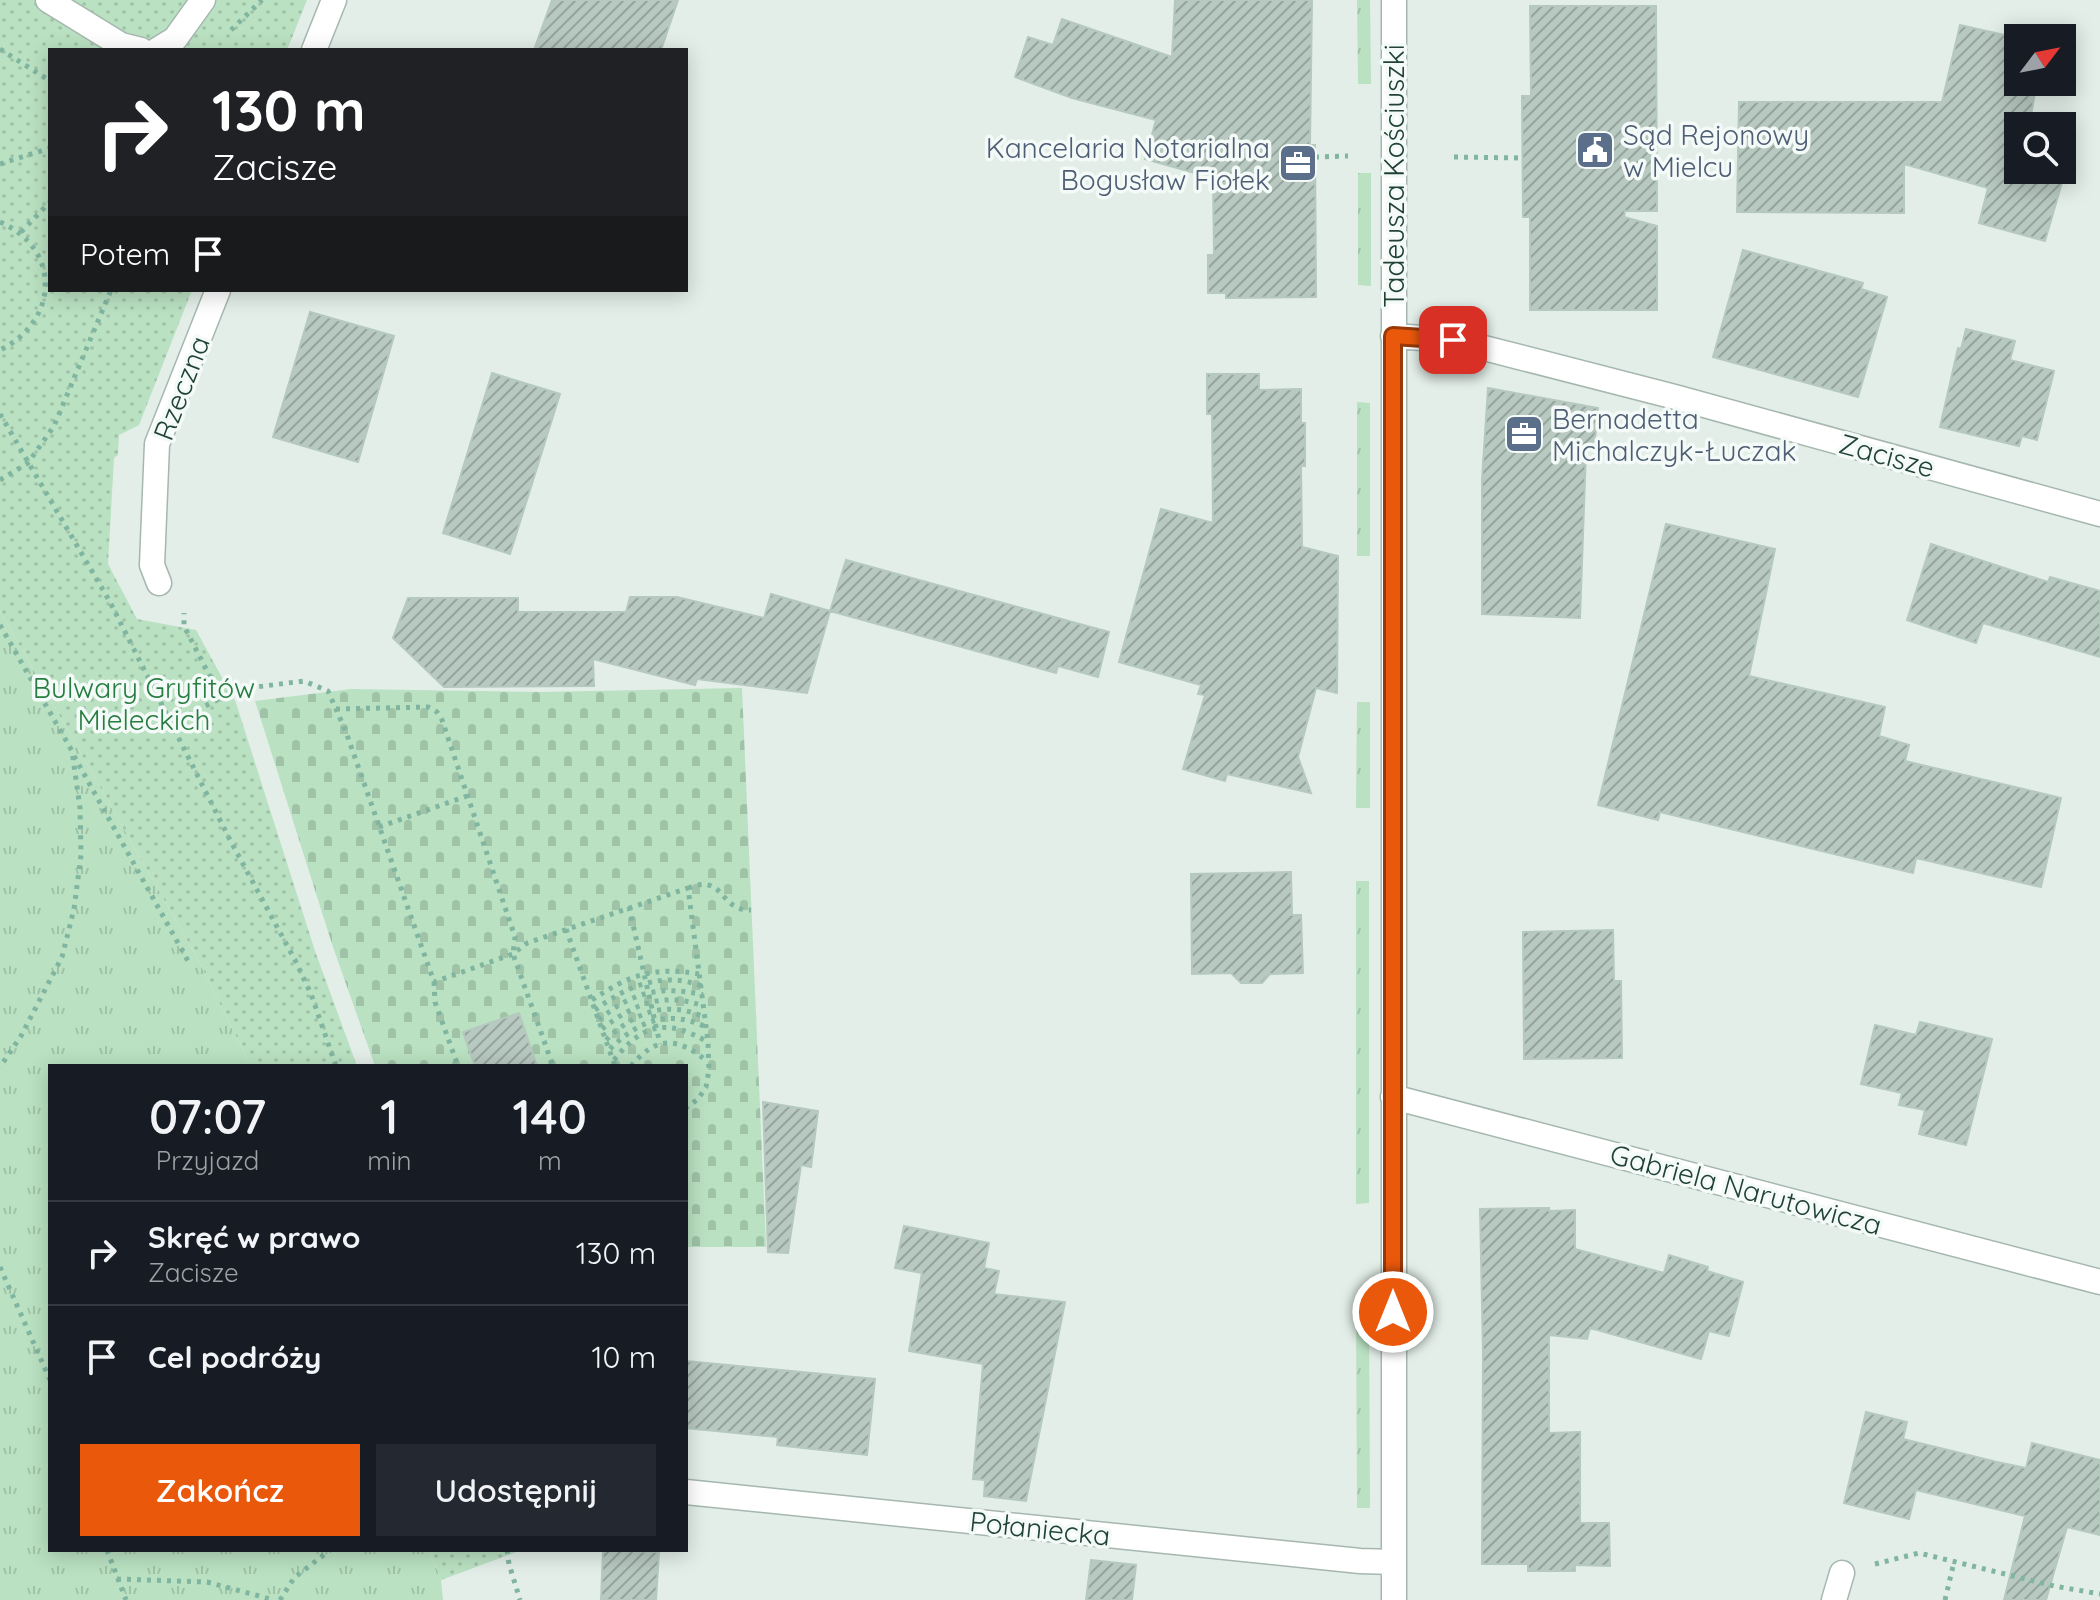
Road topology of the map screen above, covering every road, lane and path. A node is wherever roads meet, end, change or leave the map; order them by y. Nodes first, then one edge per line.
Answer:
1 (48, 0) edge
2 (203, 0) edge
3 (262, 0) edge
4 (334, 0) edge
5 (1394, 0) edge
6 (224, 38) dead end
7 (133, 48) edge
8 (160, 48) edge
9 (315, 48) edge
10 (0, 49) edge
11 (48, 80) edge
12 (48, 149) edge
13 (1348, 156) dead end
14 (1315, 157) dead end
15 (1454, 157) dead end
16 (1523, 158) dead end
17 (0, 164) edge
18 (48, 204) edge
19 (0, 222) edge
20 (21, 232) junction
21 (110, 292) edge
22 (217, 292) edge
23 (1393, 336) junction
24 (0, 350) edge
25 (0, 414) edge
26 (28, 463) junction
27 (0, 480) edge
28 (2100, 514) edge
29 (159, 583) dead end
30 (183, 601) dead end
31 (0, 625) edge
32 (2, 635) edge
33 (221, 698) junction
34 (336, 709) junction
35 (170, 724) junction
36 (72, 751) junction
37 (467, 796) junction
38 (379, 827) junction
39 (688, 888) junction
40 (629, 907) junction
41 (751, 910) dead end
42 (566, 929) junction
43 (513, 954) junction
44 (188, 961) dead end
45 (644, 973) junction
46 (700, 974) junction
47 (434, 982) junction
48 (646, 983) junction
49 (702, 986) junction
50 (648, 992) junction
51 (703, 995) junction
52 (592, 1000) junction
53 (650, 1001) junction
54 (704, 1006) junction
55 (595, 1010) junction
56 (653, 1010) junction
57 (705, 1017) junction
58 (654, 1019) junction
59 (599, 1020) junction
60 (707, 1028) junction
61 (602, 1029) junction
62 (656, 1029) junction
63 (606, 1040) junction
64 (708, 1042) junction
65 (660, 1044) junction
66 (610, 1049) junction
67 (709, 1063) junction
68 (335, 1064) edge
69 (457, 1064) edge
70 (552, 1064) edge
71 (614, 1064) edge
72 (633, 1064) edge
73 (0, 1067) edge
74 (1393, 1097) junction
75 (688, 1106) edge
76 (0, 1267) edge
77 (2100, 1282) edge
78 (48, 1375) edge
79 (688, 1492) edge
80 (108, 1552) edge
81 (327, 1552) edge
82 (508, 1552) edge
83 (1394, 1562) junction
84 (1954, 1562) junction
85 (1842, 1573) joint
86 (117, 1579) junction
87 (2100, 1594) edge
88 (126, 1600) edge
89 (274, 1600) edge
90 (280, 1600) edge
91 (520, 1600) edge
92 (1394, 1600) edge
93 (1834, 1600) edge
94 (1945, 1600) edge

1 - 7 street
2 - 8 street
3 - 6 path
4 - 9 street
5 - 23 street, Tadeusza Kościuszki
10 - 11 path
12 - 17 path
13 - 14 path
15 - 16 path
18 - 20 path
19 - 20 path
20 - 24 path
21 - 26 path
22 - 29 street, Rzeczna
23 - 28 street, Zacisze
23 - 74 street, Tadeusza Kościuszki
25 - 26 path
26 - 27 path
26 - 35 path
30 - 33 path
31 - 32 path
32 - 36 path
33 - 34 path
33 - 35 path
34 - 37 path
34 - 38 path
35 - 68 path
36 - 44 path
36 - 73 path
37 - 38 path
37 - 43 path
38 - 47 path
39 - 40 path
39 - 41 path
39 - 46 path
40 - 42 path
40 - 45 path
42 - 43 path
42 - 52 path
43 - 47 path
43 - 70 path
45 - 46 path
45 - 48 path
45 - 52 path
46 - 49 path
47 - 69 path
48 - 49 path
48 - 50 path
48 - 55 path
49 - 51 path
50 - 51 path
50 - 53 path
50 - 59 path
51 - 54 path
52 - 55 path
53 - 54 path
53 - 56 path
53 - 61 path
54 - 57 path
55 - 59 path
56 - 57 path
56 - 58 path
56 - 63 path
57 - 60 path
58 - 60 path
58 - 62 path
58 - 66 path
59 - 61 path
60 - 64 path
61 - 63 path
62 - 64 path
62 - 65 path
62 - 71 path
63 - 66 path
64 - 67 path
65 - 67 path
65 - 72 path
66 - 71 path
67 - 75 path
74 - 77 street, Gabriela Narutowicza
74 - 83 street, Tadeusza Kościuszki
76 - 78 path
79 - 83 street, Połaniecka
80 - 86 path
81 - 90 path
82 - 91 path
83 - 92 street, Tadeusza Kościuszki
84 - 85 path
84 - 87 path
84 - 94 path
85 - 93 street
86 - 88 path
86 - 89 path

